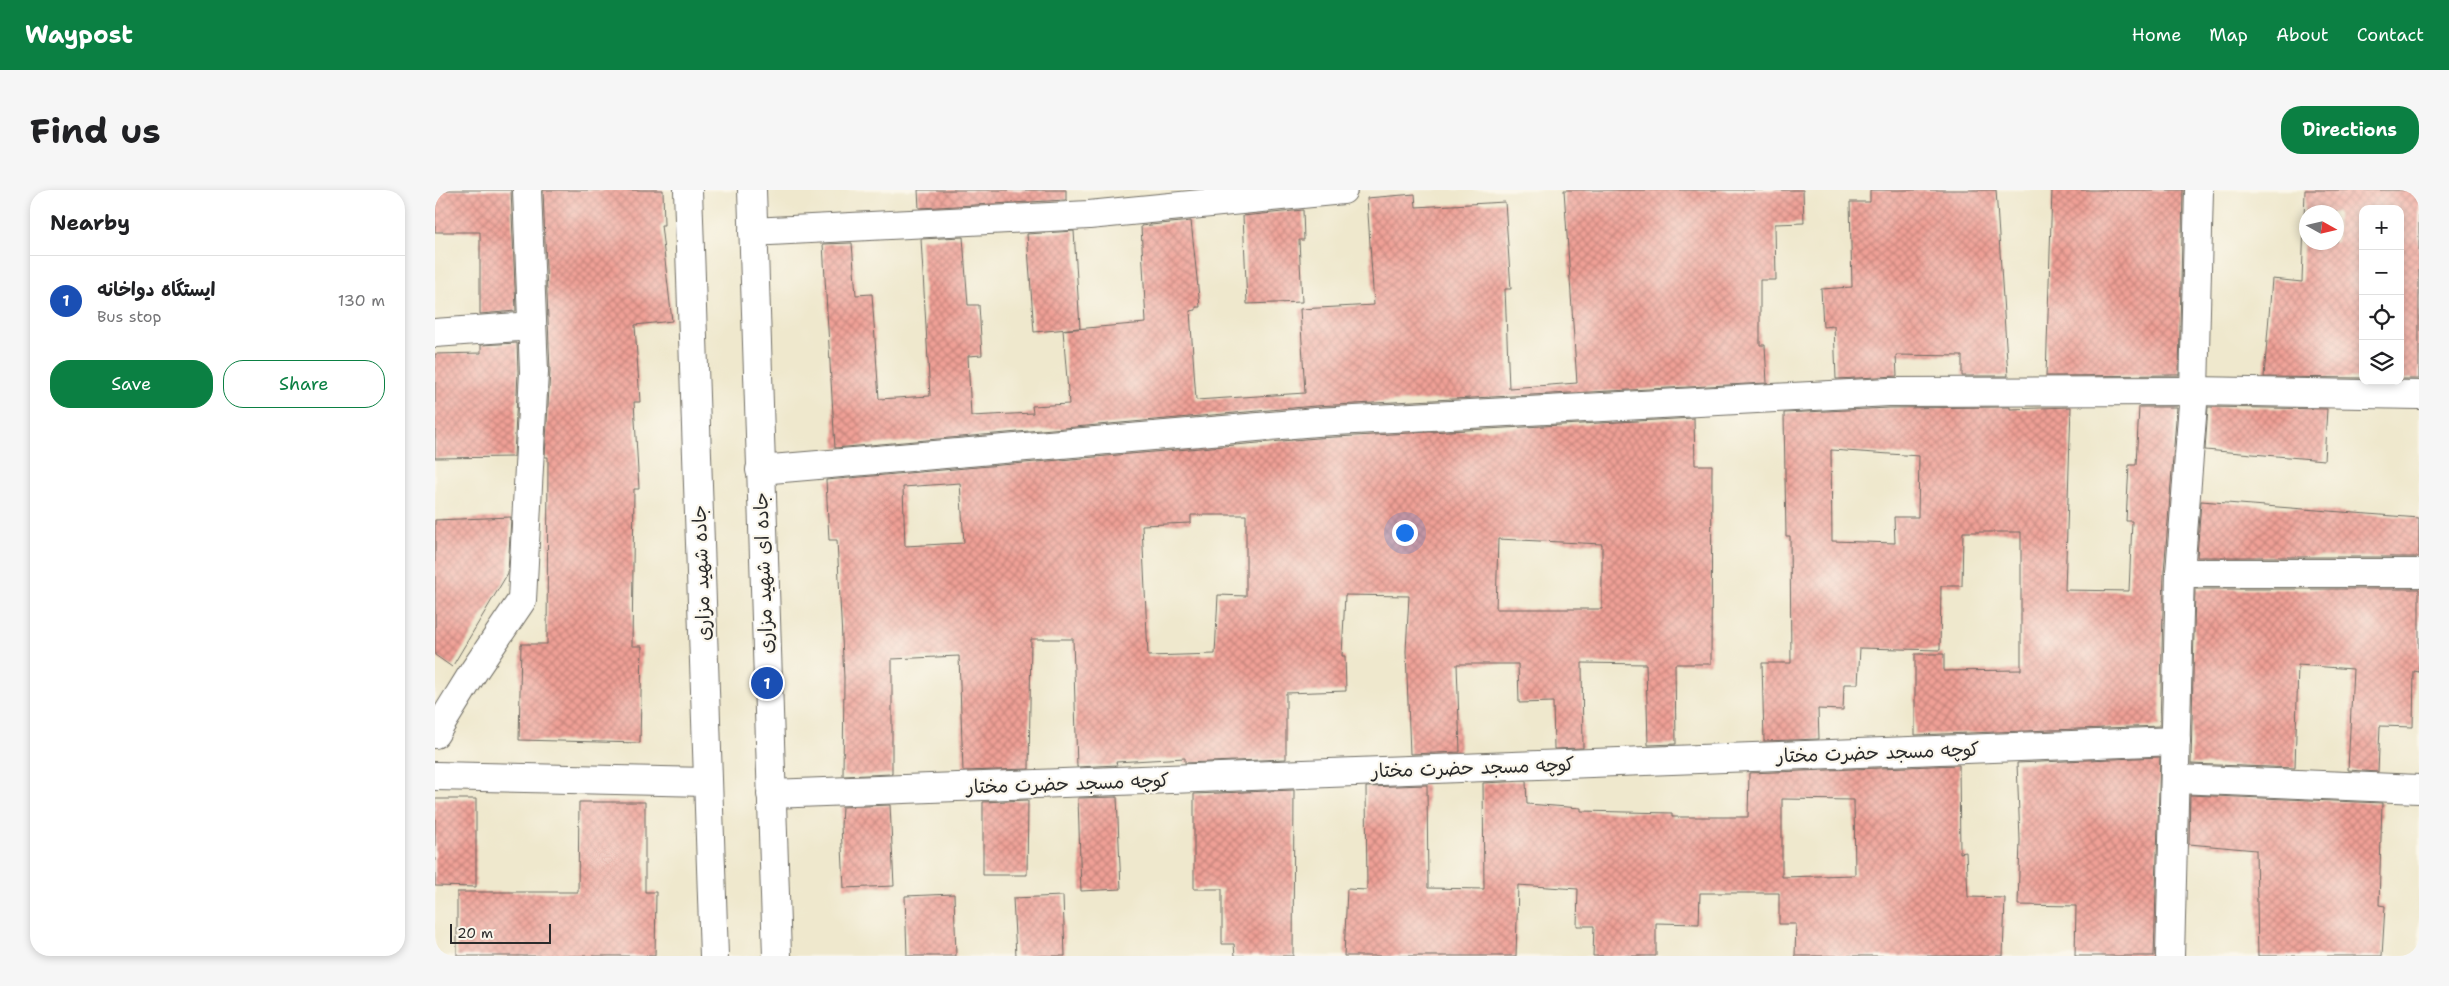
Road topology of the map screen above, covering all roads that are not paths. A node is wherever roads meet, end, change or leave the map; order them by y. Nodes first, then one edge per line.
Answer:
1 (527, 190) edge
2 (689, 190) edge
3 (751, 190) edge
4 (1343, 190) edge
5 (2199, 190) edge
6 (753, 232) junction
7 (532, 326) junction
8 (435, 333) edge
9 (2194, 391) junction
10 (2419, 395) edge
11 (760, 470) junction
12 (2181, 573) junction
13 (2419, 573) edge
14 (435, 734) edge
15 (2176, 741) junction
16 (435, 776) edge
17 (2176, 779) junction
18 (707, 782) junction
19 (2419, 789) edge
20 (771, 794) junction
21 (714, 956) edge
22 (777, 956) edge
23 (2170, 956) edge

1 - 7 street
2 - 18 street, جاده شهید مزاری
3 - 6 street, جاده ای شهید مزاری
4 - 6 street
5 - 9 street
6 - 11 street, جاده ای شهید مزاری
7 - 8 street
7 - 14 street
9 - 10 street
9 - 11 street
9 - 12 street
11 - 20 street, جاده ای شهید مزاری
12 - 13 street
12 - 15 street
15 - 17 street
15 - 20 street, کوچه مسجد حضرت مختار
16 - 18 street
17 - 19 street
17 - 23 street
18 - 21 street, جاده شهید مزاری
20 - 22 street, جاده ای شهید مزاری

